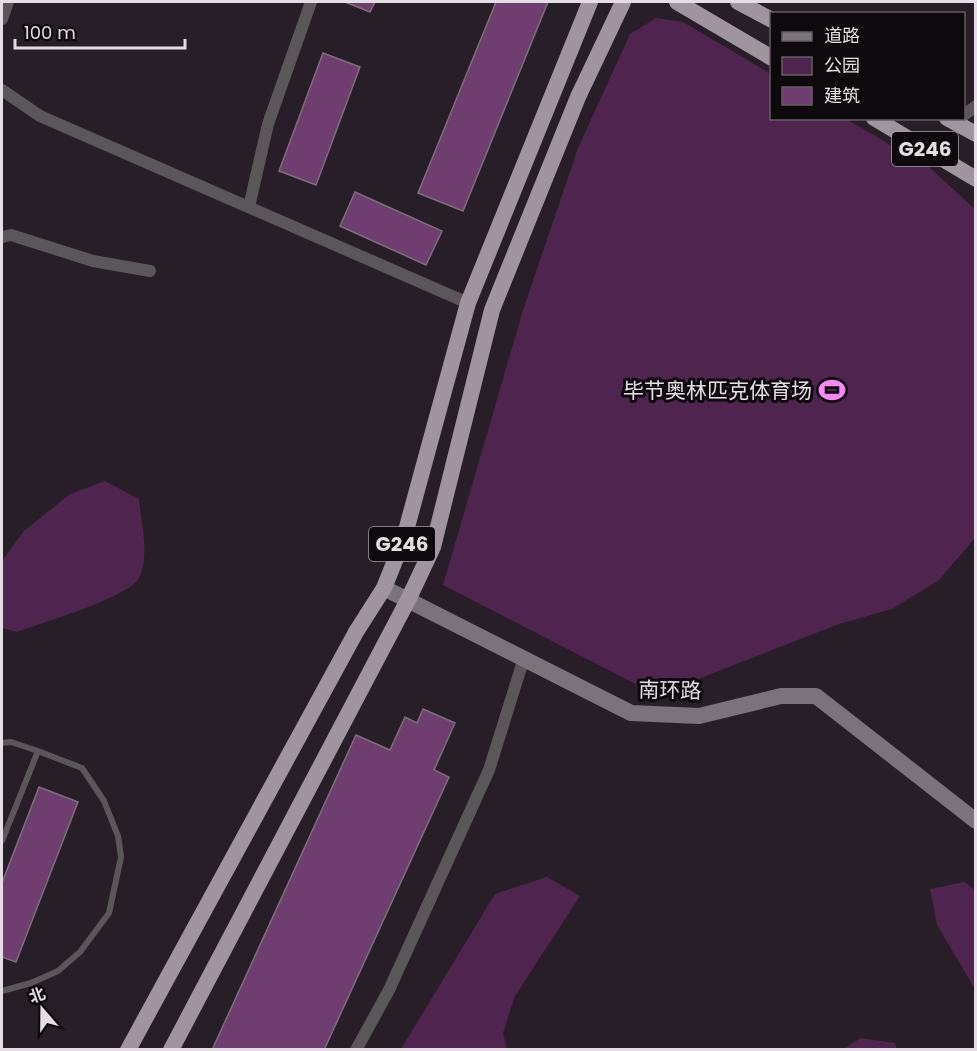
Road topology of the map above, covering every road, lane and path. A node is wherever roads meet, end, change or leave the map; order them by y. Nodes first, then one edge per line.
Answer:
1 (8, 2) edge
2 (311, 2) edge
3 (590, 2) edge
4 (623, 2) edge
5 (677, 2) edge
6 (738, 2) edge
7 (2, 19) edge
8 (770, 19) edge
9 (770, 57) edge
10 (2, 90) edge
11 (877, 120) edge
12 (958, 120) edge
13 (975, 134) edge
14 (975, 179) edge
15 (249, 207) junction
16 (2, 237) edge
17 (150, 271) dead end
18 (468, 303) junction
19 (384, 588) junction
20 (408, 600) junction
21 (524, 658) junction
22 (2, 743) edge
23 (38, 751) junction
24 (975, 821) edge
25 (2, 841) edge
26 (2, 991) edge
27 (128, 1050) edge
28 (171, 1050) edge
29 (356, 1050) edge

1 - 7 street
2 - 15 street
3 - 18 highway, G246
4 - 20 highway, G246
5 - 9 highway
6 - 8 highway
10 - 15 street
11 - 14 highway, G246
12 - 13 highway, G246
15 - 18 street
16 - 17 street
18 - 19 highway, G246
19 - 20 main road, 南环路
19 - 27 highway, G246
20 - 21 main road, 南环路
20 - 28 highway, G246
21 - 24 main road, 南环路
21 - 29 street
22 - 23 lane
23 - 25 lane
23 - 26 lane

